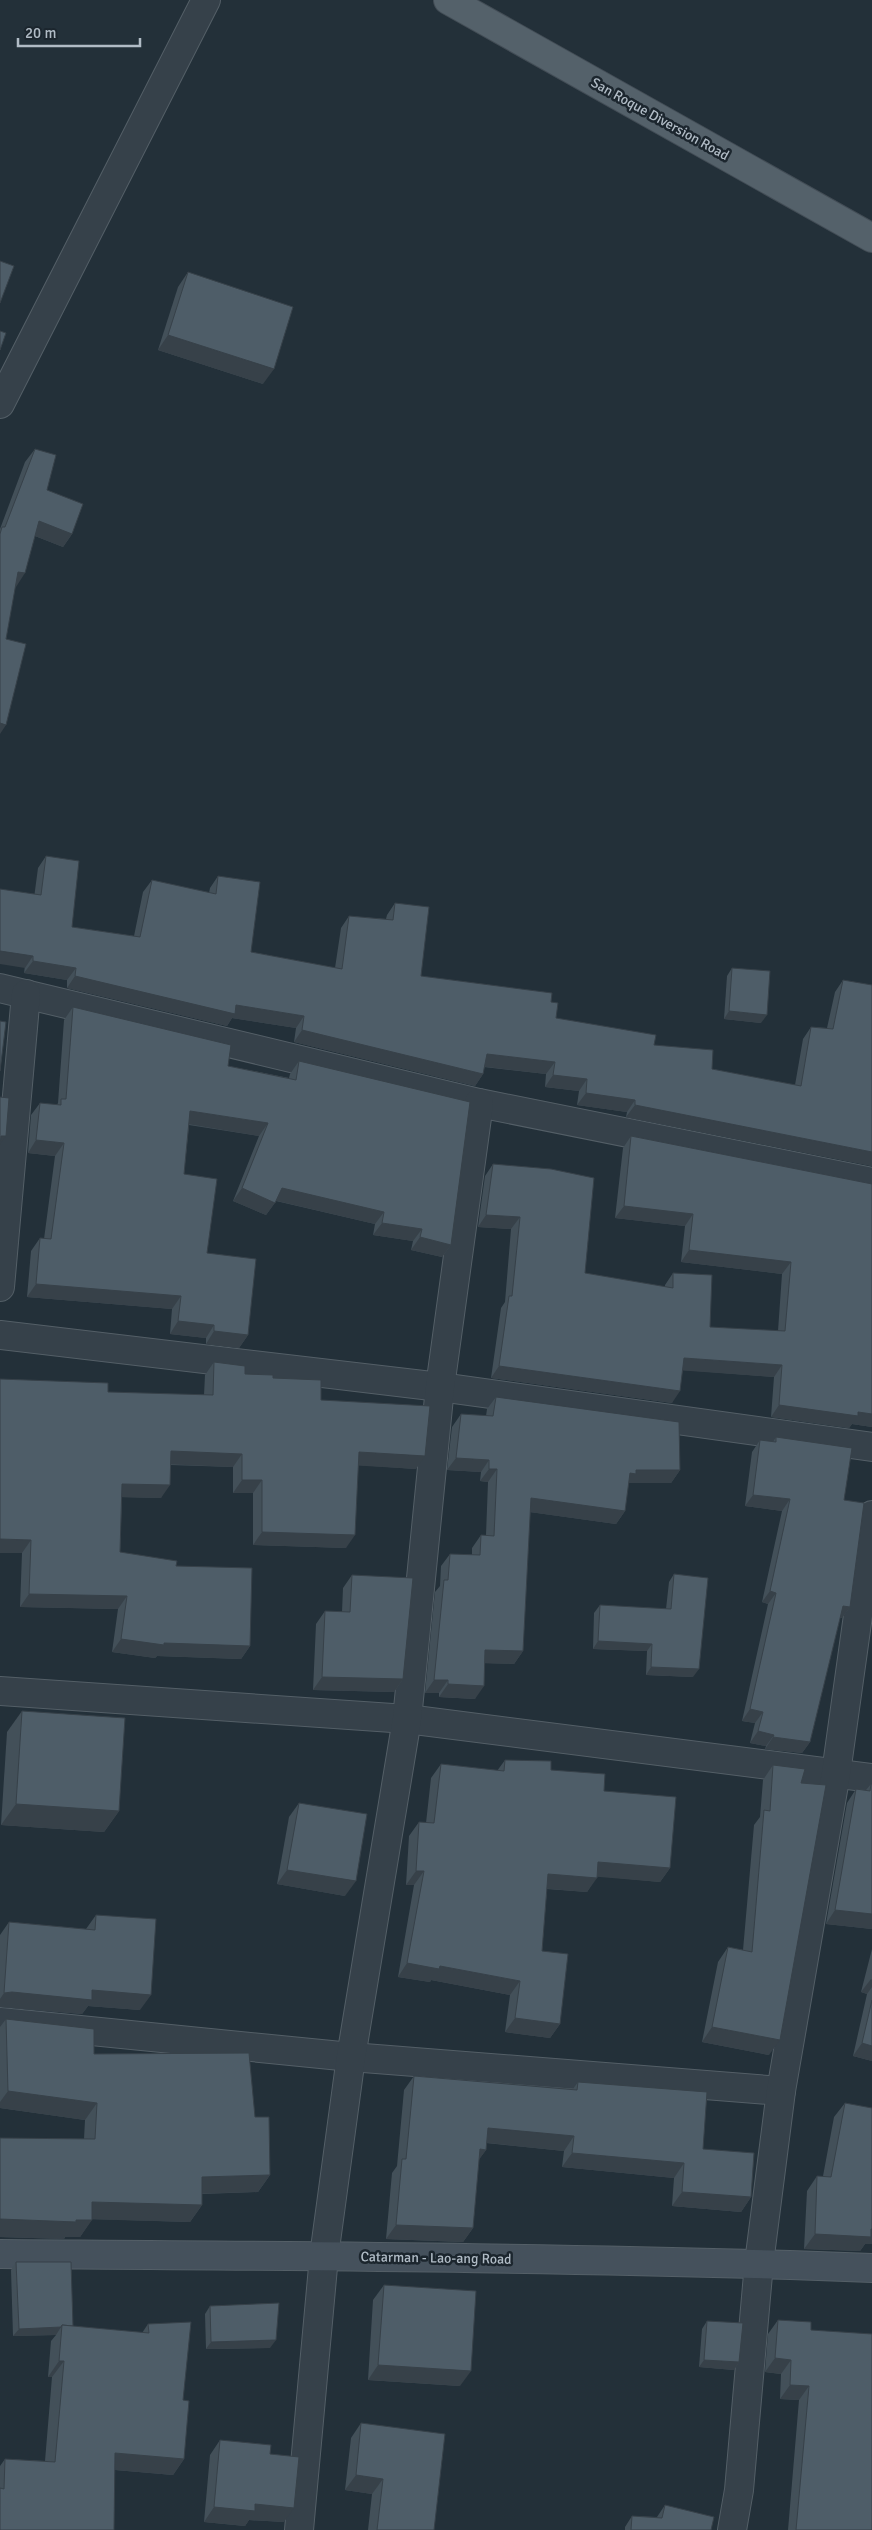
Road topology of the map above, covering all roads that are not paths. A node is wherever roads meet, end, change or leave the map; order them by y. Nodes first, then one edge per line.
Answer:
1 (206, 0) edge
2 (448, 0) edge
3 (872, 238) edge
4 (0, 404) edge
5 (13, 991) edge
6 (480, 1102) junction
7 (872, 1182) edge
8 (0, 1287) edge
9 (0, 1335) edge
10 (440, 1386) junction
11 (872, 1447) edge
12 (872, 1515) edge
13 (0, 1691) edge
14 (407, 1719) junction
15 (836, 1773) junction
16 (872, 1778) edge
17 (0, 2022) edge
18 (351, 2057) junction
19 (781, 2091) junction
20 (0, 2254) edge
21 (324, 2256) junction
22 (759, 2263) junction
23 (872, 2268) edge
24 (298, 2530) edge
25 (732, 2530) edge

1 - 4 street
2 - 3 main road, San Roque Diversion Road
5 - 6 street
5 - 8 street
6 - 7 street
6 - 10 street
9 - 10 street
10 - 11 street
10 - 14 street
12 - 15 street
13 - 14 street
14 - 15 street
14 - 18 street
15 - 16 street
15 - 19 street
17 - 18 street
18 - 19 street
18 - 21 street
19 - 22 street
20 - 21 main road, Catarman - Lao-ang Road
21 - 22 main road, Catarman - Lao-ang Road
21 - 24 street
22 - 23 main road, Catarman - Lao-ang Road
22 - 25 street

